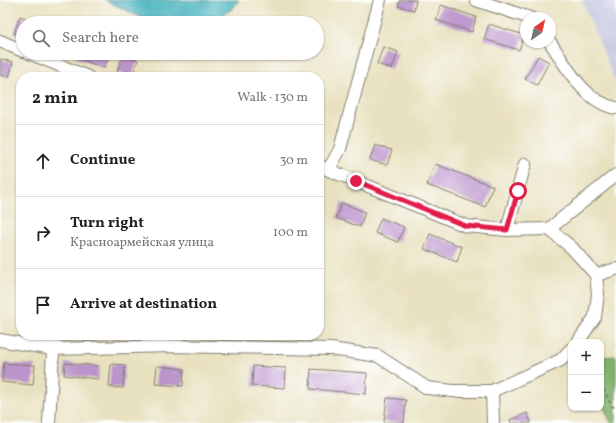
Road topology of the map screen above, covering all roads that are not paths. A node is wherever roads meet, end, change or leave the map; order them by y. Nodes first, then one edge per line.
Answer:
1 (380, 0) edge
2 (476, 0) edge
3 (520, 15) edge
4 (0, 41) edge
5 (16, 48) edge
6 (554, 48) edge
7 (46, 60) edge
8 (76, 72) edge
9 (616, 108) edge
10 (525, 164) dead end
11 (324, 168) edge
12 (616, 175) edge
13 (549, 229) junction
14 (507, 230) junction
15 (616, 269) edge
16 (596, 275) junction
17 (580, 339) edge
18 (0, 340) edge
19 (53, 340) edge
20 (52, 348) junction
21 (568, 353) edge
22 (492, 391) junction
23 (49, 423) edge
24 (493, 423) edge

1 - 11 street
2 - 3 street
4 - 5 street
6 - 9 street
7 - 8 street
10 - 14 street
11 - 14 street
12 - 13 street
13 - 14 street
13 - 16 street
15 - 16 street
16 - 17 street
18 - 20 street
19 - 20 street
20 - 22 street
20 - 23 street
21 - 22 street
22 - 24 street

